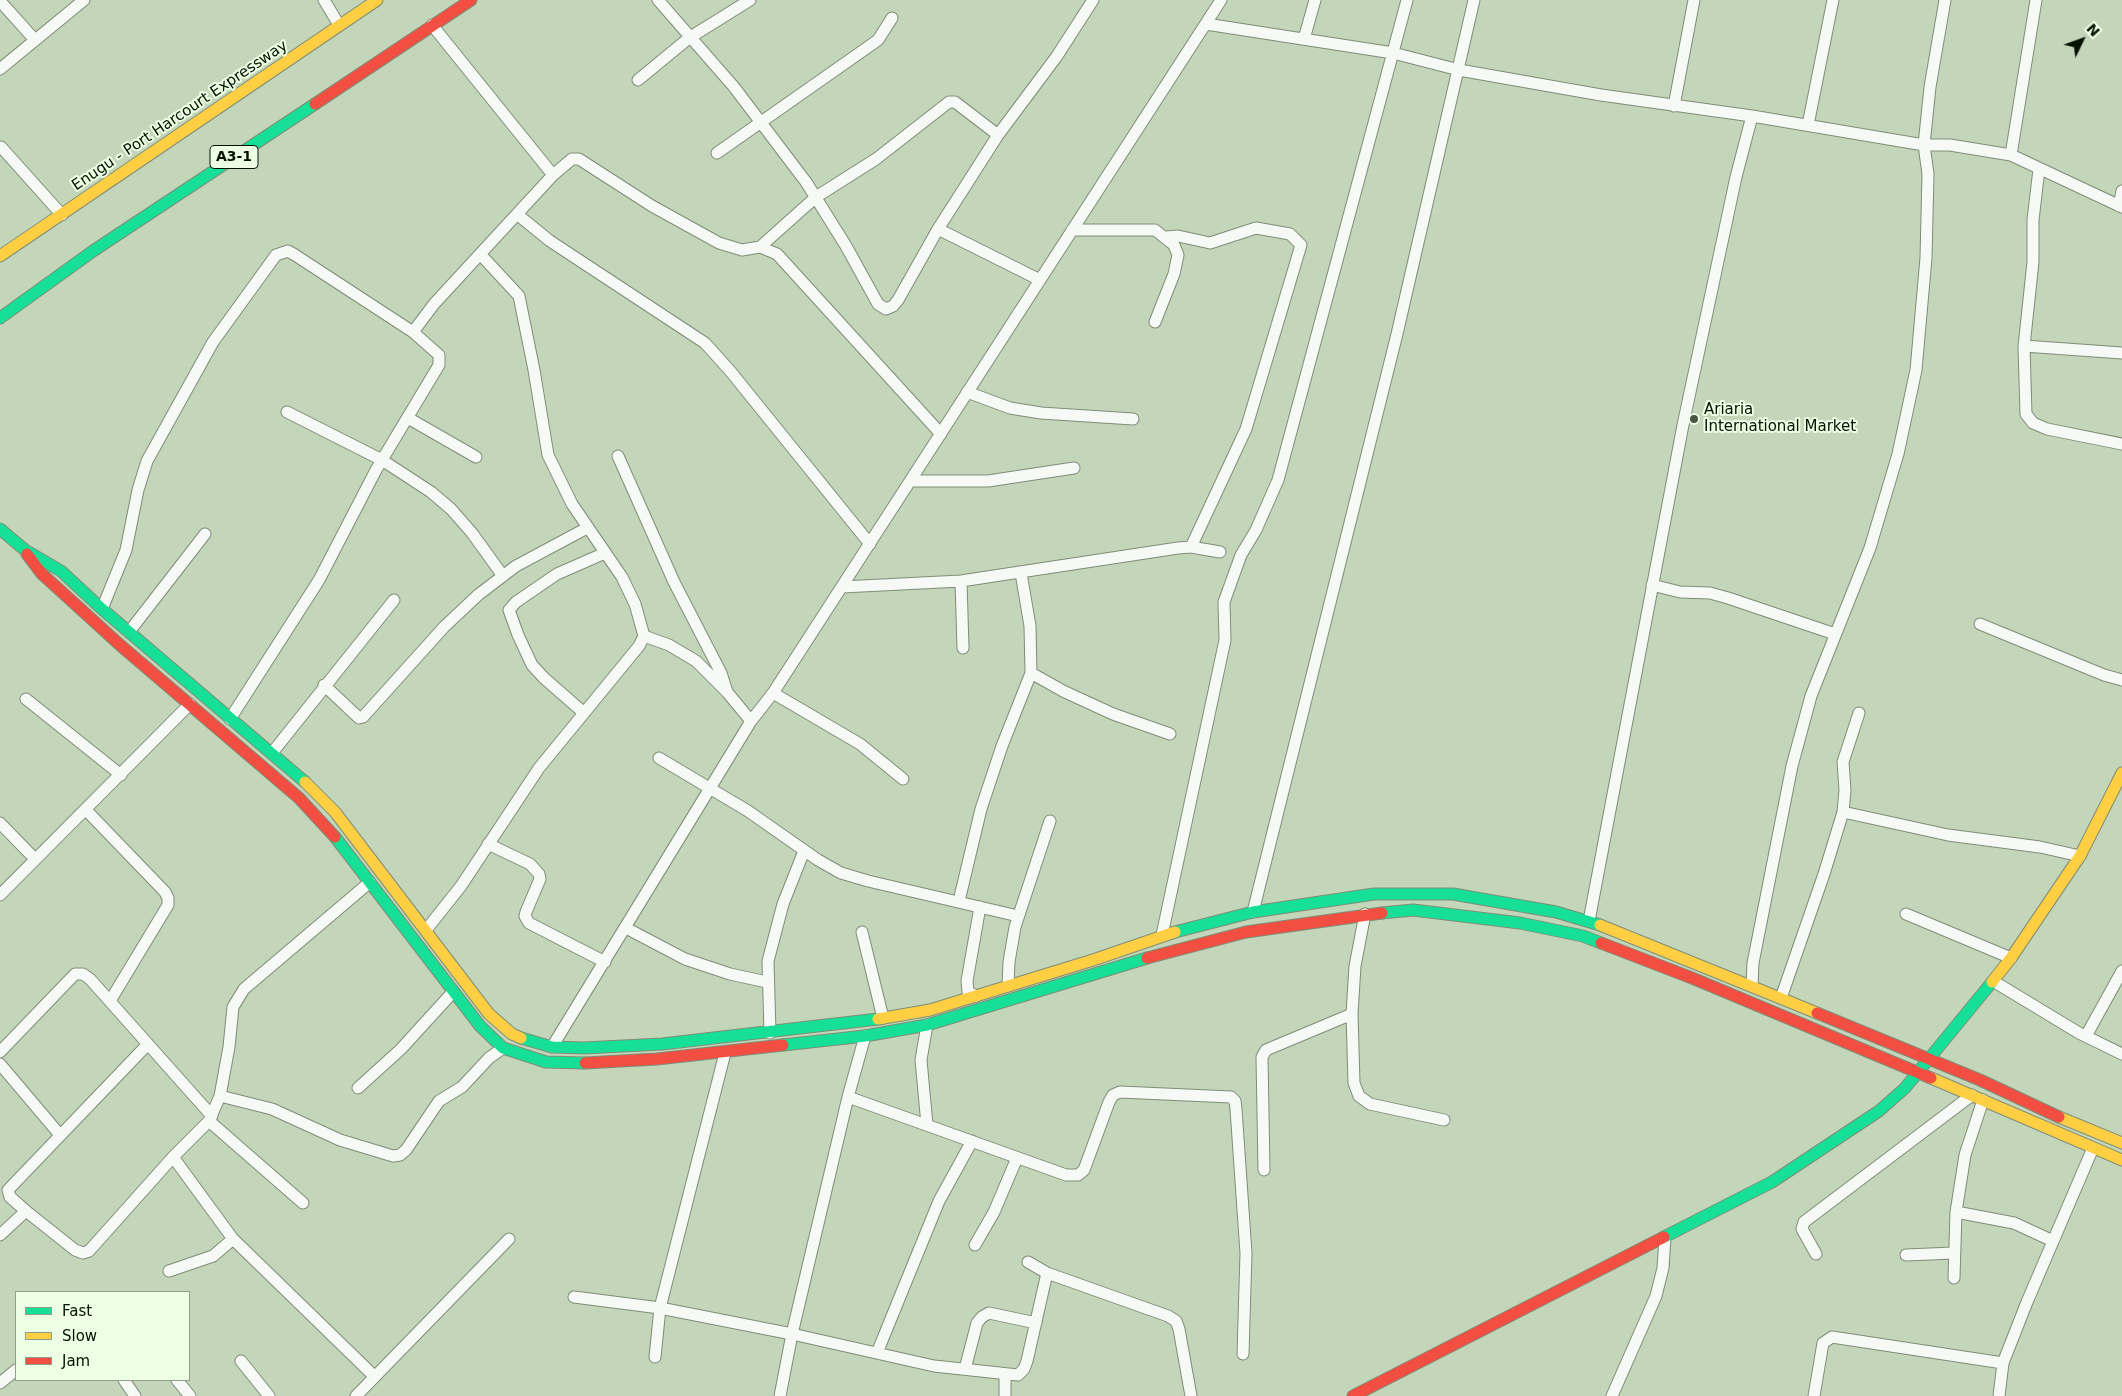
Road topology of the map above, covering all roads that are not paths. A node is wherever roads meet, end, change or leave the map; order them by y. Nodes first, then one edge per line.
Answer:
1 (84, 0) edge
2 (324, 0) edge
3 (378, 0) edge
4 (470, 0) edge
5 (658, 0) edge
6 (750, 0) edge
7 (1093, 0) edge
8 (1221, 0) edge
9 (1315, 0) edge
10 (1407, 0) edge
11 (1474, 0) edge
12 (1694, 0) edge
13 (1833, 0) edge
14 (1945, 0) edge
15 (2036, 0) edge
16 (0, 1) edge
17 (892, 18) dead end
18 (1206, 24) junction
19 (339, 25) junction
20 (432, 25) junction
21 (689, 38) junction
22 (1304, 38) junction
23 (35, 40) junction
24 (1393, 53) junction
25 (0, 68) edge
26 (1459, 70) junction
27 (638, 80) dead end
28 (1674, 106) junction
29 (1752, 116) junction
30 (760, 121) junction
31 (1808, 125) junction
32 (998, 135) junction
33 (1924, 145) junction
34 (1, 147) edge
35 (717, 153) dead end
36 (2011, 155) junction
37 (2039, 169) junction
38 (553, 175) junction
39 (2122, 192) edge
40 (816, 197) junction
41 (2120, 207) edge
42 (62, 214) junction
43 (518, 215) junction
44 (938, 229) junction
45 (1072, 230) junction
46 (1166, 237) junction
47 (760, 247) junction
48 (481, 255) junction
49 (0, 256) edge
50 (1040, 280) junction
51 (0, 318) edge
52 (1155, 322) dead end
53 (413, 332) junction
54 (2024, 346) junction
55 (2122, 353) edge
56 (967, 392) junction
57 (287, 412) dead end
58 (408, 418) junction
59 (1133, 419) dead end
60 (941, 434) junction
61 (2122, 444) edge
62 (618, 456) dead end
63 (476, 457) dead end
64 (382, 460) junction
65 (1074, 468) dead end
66 (910, 482) junction
67 (588, 528) junction
68 (0, 529) edge
69 (205, 534) dead end
70 (870, 544) junction
71 (1191, 547) junction
72 (25, 550) junction
73 (1220, 552) dead end
74 (605, 553) junction
75 (1021, 573) junction
76 (503, 576) junction
77 (961, 581) junction
78 (1652, 585) junction
79 (842, 587) junction
80 (394, 600) dead end
81 (102, 609) junction
82 (1980, 624) dead end
83 (129, 632) junction
84 (1836, 634) junction
85 (644, 636) junction
86 (963, 648) dead end
87 (1032, 673) junction
88 (2122, 680) edge
89 (324, 685) junction
90 (727, 692) junction
91 (773, 693) junction
92 (26, 699) dead end
93 (190, 704) junction
94 (584, 713) junction
95 (1859, 713) dead end
96 (230, 719) junction
97 (751, 721) junction
98 (1170, 734) dead end
99 (272, 753) junction
100 (658, 758) dead end
101 (2122, 773) edge
102 (121, 775) junction
103 (903, 779) dead end
104 (710, 790) junction
105 (86, 810) junction
106 (1843, 812) junction
107 (1050, 821) dead end
108 (0, 823) edge
109 (488, 844) junction
110 (804, 851) junction
111 (2080, 856) junction
112 (35, 859) junction
113 (370, 882) junction
114 (0, 895) edge
115 (959, 901) junction
116 (980, 907) junction
117 (1253, 912) junction
118 (1365, 914) junction
119 (1906, 914) dead end
120 (1018, 916) junction
121 (1589, 921) junction
122 (626, 928) junction
123 (426, 930) junction
124 (862, 932) dead end
125 (1162, 935) junction
126 (2011, 958) junction
127 (605, 962) junction
128 (2122, 971) edge
129 (1993, 981) junction
130 (767, 982) junction
131 (1008, 986) junction
132 (1752, 986) junction
133 (453, 992) junction
134 (976, 996) junction
135 (1781, 998) junction
136 (110, 1001) junction
137 (1352, 1014) junction
138 (883, 1018) junction
139 (927, 1025) junction
140 (770, 1033) junction
141 (865, 1036) junction
142 (2086, 1036) junction
143 (148, 1044) junction
144 (552, 1047) junction
145 (503, 1048) junction
146 (0, 1052) edge
147 (725, 1053) junction
148 (2122, 1054) edge
149 (1928, 1059) junction
150 (0, 1064) edge
151 (1918, 1072) junction
152 (358, 1088) dead end
153 (220, 1096) junction
154 (848, 1097) junction
155 (1978, 1097) junction
156 (211, 1118) junction
157 (1444, 1120) dead end
158 (927, 1125) junction
159 (60, 1135) junction
160 (972, 1141) junction
161 (2122, 1143) edge
162 (2093, 1148) junction
163 (173, 1157) junction
164 (1017, 1158) junction
165 (2122, 1160) edge
166 (1264, 1170) dead end
167 (303, 1203) dead end
168 (26, 1211) junction
169 (1956, 1212) junction
170 (0, 1235) edge
171 (1665, 1238) junction
172 (232, 1239) junction
173 (509, 1239) dead end
174 (2053, 1241) junction
175 (975, 1245) dead end
176 (1954, 1253) junction
177 (1816, 1254) dead end
178 (1906, 1255) dead end
179 (1028, 1262) dead end
180 (169, 1270) dead end
181 (1047, 1273) junction
182 (1954, 1278) dead end
183 (574, 1297) dead end
184 (660, 1308) junction
185 (1036, 1323) junction
186 (792, 1334) junction
187 (877, 1353) junction
188 (1243, 1354) dead end
189 (654, 1357) dead end
190 (240, 1361) dead end
191 (2003, 1363) junction
192 (965, 1369) junction
193 (15, 1371) edge
194 (1005, 1374) junction
195 (374, 1376) junction
196 (125, 1381) edge
197 (178, 1381) edge
198 (0, 1383) edge
199 (135, 1396) edge
200 (190, 1396) edge
201 (269, 1396) edge
202 (356, 1396) edge
203 (780, 1396) edge
204 (1005, 1396) edge
205 (1191, 1396) edge
206 (1353, 1396) edge
207 (1612, 1396) edge
208 (1814, 1396) edge
209 (1999, 1396) edge

1 - 23 street
2 - 19 street
3 - 19 main road, Enugu - Port Harcourt Expressway
4 - 20 main road, A3-1
5 - 21 street
6 - 21 street
7 - 32 street
8 - 18 street
9 - 22 street
10 - 24 street
11 - 26 street
12 - 28 street
13 - 31 street
14 - 33 street
15 - 36 street
16 - 23 street
17 - 30 street
18 - 22 street
18 - 45 street
19 - 42 main road, Enugu - Port Harcourt Expressway
20 - 38 street
20 - 51 main road, A3-1
21 - 27 street
21 - 30 street
22 - 24 street
23 - 25 street
24 - 26 street
24 - 125 street
26 - 28 street
26 - 117 street
28 - 29 street
29 - 31 street
29 - 78 street
30 - 35 street
30 - 40 street
31 - 33 street
32 - 40 street
32 - 44 street
33 - 36 street
33 - 84 street
34 - 42 street
36 - 37 street
37 - 41 street
37 - 54 street
38 - 43 street
38 - 47 street
39 - 41 street
40 - 44 street
40 - 47 street
42 - 49 main road, Enugu - Port Harcourt Expressway
43 - 48 street
43 - 70 street
44 - 50 street
45 - 46 street
45 - 50 street
46 - 52 street
46 - 71 street
47 - 60 street
48 - 53 street
48 - 67 street
50 - 56 street
53 - 58 street
53 - 81 street
54 - 55 street
54 - 61 street
56 - 59 street
56 - 60 street
57 - 64 street
58 - 63 street
58 - 64 street
60 - 66 street
62 - 90 street
64 - 76 street
64 - 96 street
65 - 66 street
66 - 70 street
67 - 74 street
67 - 76 street
68 - 72 main road
69 - 83 street
70 - 79 street
71 - 73 street
71 - 75 street
72 - 81 main road
72 - 93 main road
74 - 85 street
74 - 94 street
75 - 77 street
75 - 87 street
76 - 89 street
77 - 79 street
77 - 86 street
78 - 84 street
78 - 121 street
79 - 91 street
80 - 89 street
81 - 83 main road
82 - 88 street
83 - 96 main road
84 - 132 street
85 - 90 street
85 - 94 street
87 - 98 street
87 - 115 street
89 - 99 street
90 - 97 street
91 - 97 street
91 - 103 street
92 - 102 street
93 - 102 street
93 - 113 main road
94 - 109 street
95 - 106 street
96 - 99 main road
97 - 104 street
99 - 123 main road
100 - 104 street
101 - 111 main road
102 - 105 street
104 - 110 street
104 - 122 street
105 - 112 street
105 - 136 street
106 - 111 street
106 - 135 street
107 - 120 street
108 - 112 street
109 - 123 street
109 - 127 street
110 - 115 street
110 - 130 street
111 - 126 main road
112 - 114 street
113 - 133 main road
113 - 153 street
115 - 116 street
116 - 120 street
116 - 134 street
117 - 121 main road
117 - 125 main road
118 - 137 street
118 - 139 main road
118 - 151 main road
119 - 126 street
120 - 131 street
121 - 132 main road
122 - 127 street
122 - 130 street
123 - 144 main road
124 - 138 street
125 - 131 main road
126 - 129 main road
127 - 144 street
128 - 142 street
129 - 142 street
129 - 149 main road
130 - 140 street
131 - 134 main road
132 - 135 main road
133 - 145 main road
133 - 152 street
134 - 138 main road
135 - 149 main road
136 - 143 street
136 - 146 street
137 - 157 street
137 - 166 street
138 - 140 main road
139 - 141 main road
139 - 158 street
140 - 144 main road
141 - 147 main road
141 - 154 street
142 - 148 street
143 - 156 street
143 - 159 street
145 - 147 main road
145 - 153 street
147 - 184 street
149 - 151 main road
149 - 161 main road
150 - 159 street
151 - 155 main road
151 - 171 main road
153 - 156 street
154 - 158 street
154 - 186 street
155 - 162 main road
155 - 169 street
155 - 177 street
156 - 163 street
156 - 167 street
158 - 160 street
159 - 168 street
160 - 164 street
160 - 187 street
162 - 165 main road
162 - 174 street
163 - 168 street
163 - 172 street
164 - 175 street
164 - 188 street
168 - 170 street
169 - 174 street
169 - 176 street
171 - 206 main road
171 - 207 street
172 - 180 street
172 - 195 street
173 - 195 street
174 - 191 street
176 - 178 street
176 - 182 street
179 - 181 street
181 - 185 street
181 - 205 street
183 - 184 street
184 - 186 street
184 - 189 street
185 - 192 street
185 - 194 street
186 - 187 street
186 - 203 street
187 - 192 street
190 - 201 street
191 - 208 street
191 - 209 street
192 - 194 street
193 - 198 street
194 - 204 street
195 - 202 street
196 - 199 street
197 - 200 street

